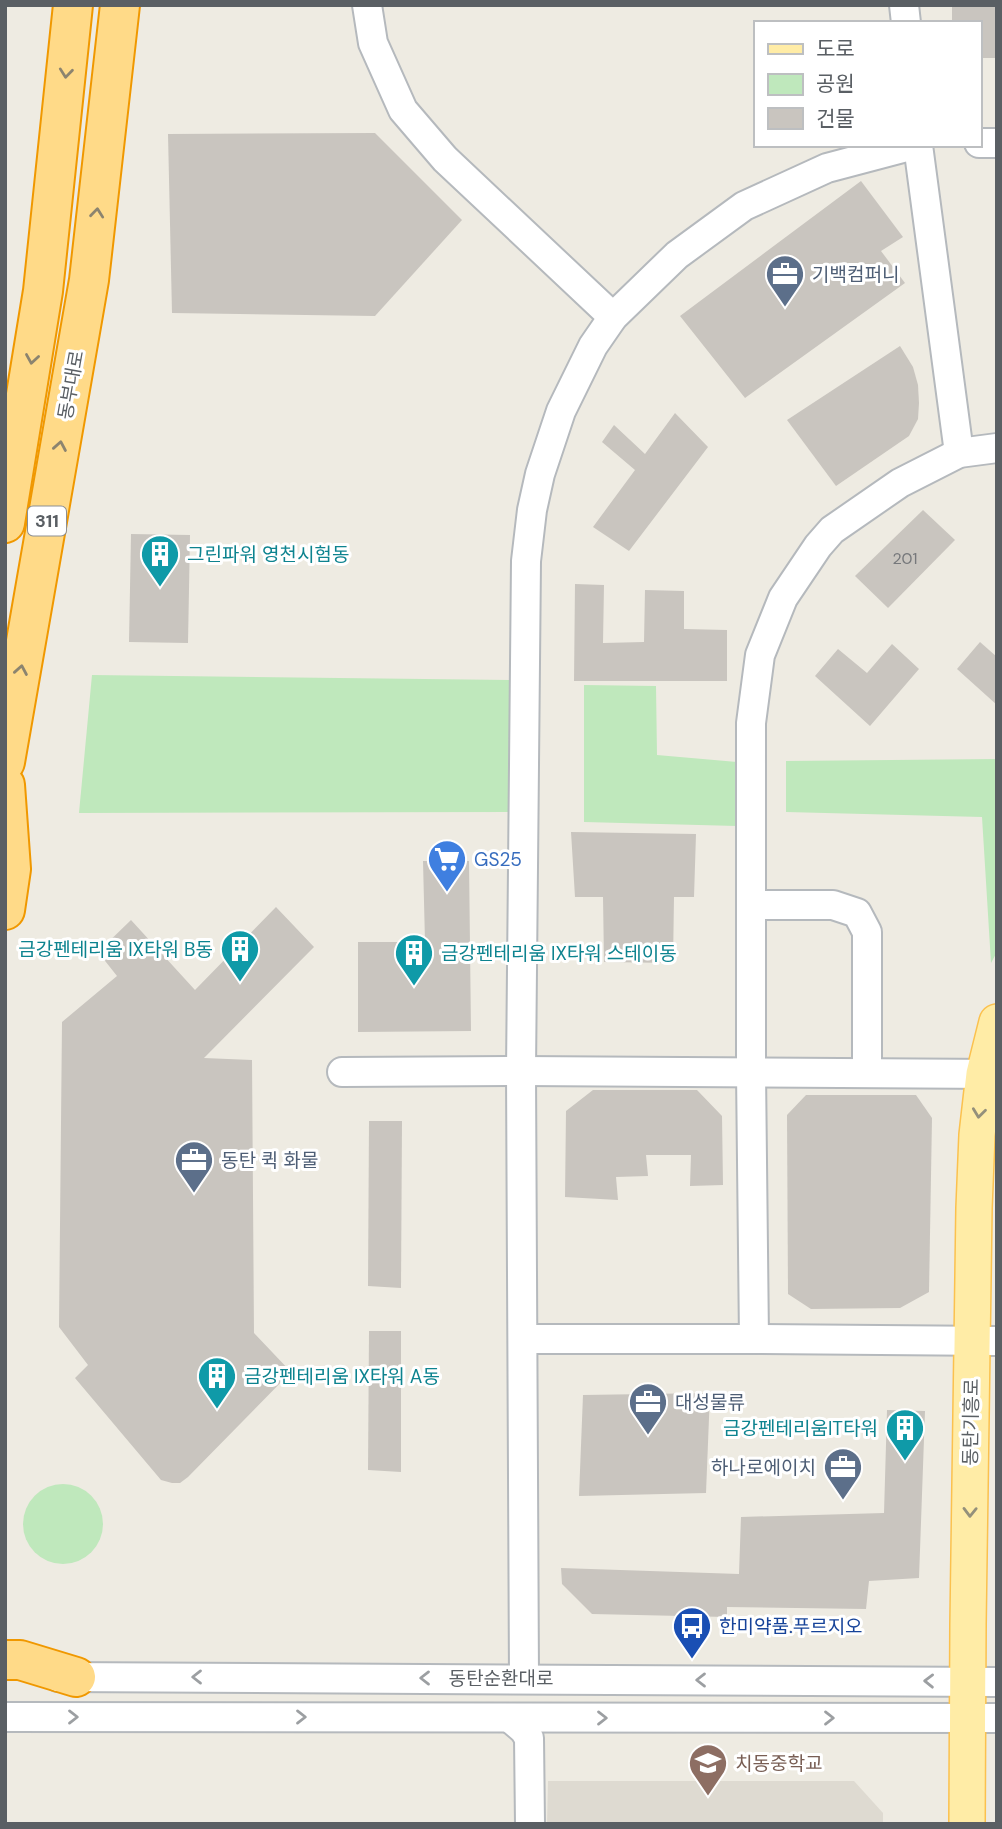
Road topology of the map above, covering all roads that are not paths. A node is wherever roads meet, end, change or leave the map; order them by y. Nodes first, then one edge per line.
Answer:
1 (74, 5) edge
2 (120, 5) edge
3 (367, 5) edge
4 (908, 147) edge
5 (916, 147) edge
6 (613, 317) junction
7 (997, 448) edge
8 (959, 453) junction
9 (5, 523) edge
10 (5, 762) edge
11 (5, 785) edge
12 (751, 905) junction
13 (5, 909) edge
14 (997, 1022) edge
15 (522, 1071) junction
16 (342, 1072) dead end
17 (751, 1072) junction
18 (867, 1073) junction
19 (990, 1074) edge
20 (523, 1339) junction
21 (754, 1339) junction
22 (984, 1341) edge
23 (5, 1660) edge
24 (5, 1677) edge
25 (76, 1677) junction
26 (524, 1678) junction
27 (982, 1682) edge
28 (5, 1717) edge
29 (982, 1718) edge
30 (539, 1728) junction
31 (530, 1824) edge
32 (967, 1824) edge

1 -> 9 highway, 311
10 -> 2 highway, 동부대로 / 311
3 - 6 street
4 - 6 street
5 - 8 street
6 - 15 street
7 - 8 street
8 - 12 street
11 - 13 highway
12 - 17 street
12 - 18 street
14 - 19 main road, 동탄기흥로
15 - 16 street
15 - 17 street
15 - 20 street
17 - 18 street
17 - 21 street
18 - 19 street
19 -> 22 main road, 동탄기흥로
20 - 21 street
20 - 26 street
21 - 22 street
22 -> 27 main road, 동탄기흥로
23 - 25 highway
24 - 25 street, 동탄순환대로
26 -> 25 street, 동탄순환대로
27 -> 26 street, 동탄순환대로
27 - 29 main road, 동탄기흥로
28 -> 30 street, 동탄순환대로
30 -> 29 street, 동탄순환대로
29 - 32 main road, 동탄기흥로
30 - 31 street

